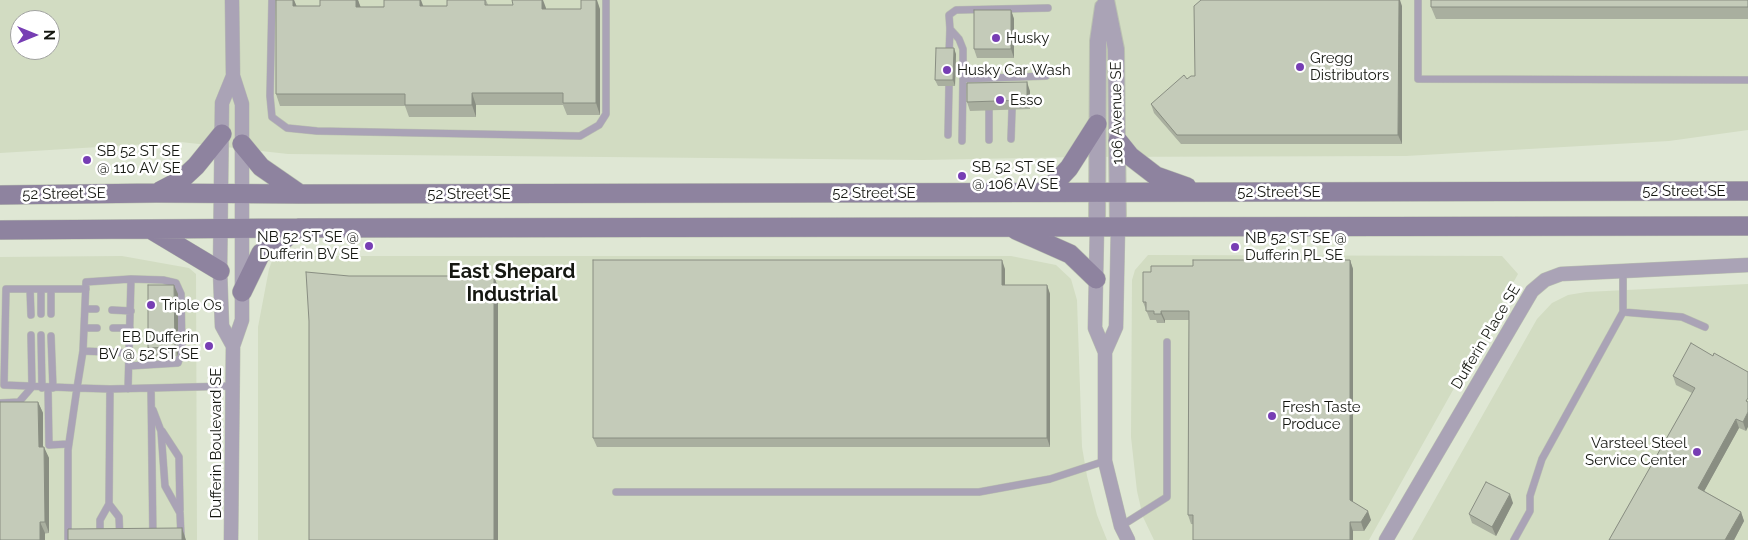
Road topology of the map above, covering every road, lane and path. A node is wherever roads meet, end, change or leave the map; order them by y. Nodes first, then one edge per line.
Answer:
1 (232, 0) edge
2 (272, 0) edge
3 (606, 0) edge
4 (1105, 0) edge
5 (1418, 0) edge
6 (1048, 8) dead end
7 (950, 29) junction
8 (950, 54) edge
9 (233, 76) junction
10 (1046, 76) dead end
11 (963, 79) junction
12 (1748, 80) edge
13 (948, 86) edge
14 (989, 110) edge
15 (1012, 110) edge
16 (1097, 124) junction
17 (222, 134) junction
18 (948, 135) dead end
19 (989, 140) dead end
20 (1011, 140) dead end
21 (962, 141) dead end
22 (1118, 141) junction
23 (242, 144) junction
24 (1748, 191) edge
25 (1041, 192) junction
26 (1097, 192) junction
27 (1118, 192) junction
28 (1202, 192) junction
29 (156, 193) junction
30 (221, 193) junction
31 (242, 193) junction
32 (300, 194) junction
33 (0, 195) edge
34 (1748, 226) edge
35 (1010, 227) junction
36 (1097, 227) junction
37 (1118, 227) junction
38 (149, 228) junction
39 (221, 228) junction
40 (241, 228) junction
41 (298, 228) junction
42 (0, 230) edge
43 (1748, 265) edge
44 (220, 271) junction
45 (1623, 271) junction
46 (132, 279) junction
47 (1096, 279) junction
48 (30, 289) junction
49 (41, 289) junction
50 (51, 289) junction
51 (86, 289) junction
52 (242, 292) junction
53 (85, 309) junction
54 (96, 309) dead end
55 (112, 310) dead end
56 (130, 311) junction
57 (1623, 312) junction
58 (31, 314) dead end
59 (41, 314) dead end
60 (50, 314) dead end
61 (1705, 327) dead end
62 (84, 328) junction
63 (97, 328) dead end
64 (113, 328) dead end
65 (130, 328) junction
66 (31, 335) dead end
67 (41, 335) dead end
68 (52, 336) dead end
69 (1167, 342) dead end
70 (233, 346) junction
71 (83, 351) junction
72 (1105, 352) junction
73 (129, 353) junction
74 (129, 366) junction
75 (2, 386) edge
76 (233, 386) junction
77 (32, 387) junction
78 (48, 388) junction
79 (77, 388) junction
80 (128, 388) junction
81 (151, 388) junction
82 (110, 389) junction
83 (0, 403) edge
84 (151, 407) junction
85 (162, 431) junction
86 (68, 444) junction
87 (1105, 460) junction
88 (616, 492) dead end
89 (109, 504) junction
90 (180, 513) junction
91 (1121, 526) junction
92 (68, 540) edge
93 (100, 540) edge
94 (120, 540) edge
95 (153, 540) edge
96 (181, 540) edge
97 (232, 540) edge
98 (1128, 540) edge
99 (1386, 540) edge
100 (1514, 540) edge

1 - 9 street
2 - 3 lane
4 - 16 street, 106 Avenue SE
4 - 22 street, 106 Avenue SE
5 - 12 lane
6 - 7 lane
7 - 8 lane
7 - 11 lane
9 - 17 street, Dufferin Boulevard SE
9 - 23 street, Dufferin Boulevard SE
10 - 11 lane
11 - 21 lane
13 - 18 lane
14 - 19 lane
15 - 20 lane
16 - 25 main road
16 - 26 street, 106 Avenue SE
17 - 29 main road
17 - 30 street, Dufferin Boulevard SE
22 - 27 street, 106 Avenue SE
22 - 28 main road
23 - 31 street, Dufferin Boulevard SE
23 - 32 main road
24 - 28 main road, 52 Street SE
25 - 26 main road, 52 Street SE
25 - 32 main road, 52 Street SE
26 - 27 main road, 52 Street SE
26 - 36 street, 106 Avenue SE
27 - 28 main road, 52 Street SE
27 - 37 street, 106 Avenue SE
29 - 30 main road, 52 Street SE
29 - 33 main road, 52 Street SE
30 - 31 main road, 52 Street SE
30 - 39 street, Dufferin Boulevard SE
31 - 32 main road, 52 Street SE
31 - 40 street, Dufferin Boulevard SE
34 - 37 main road
35 - 36 main road
35 - 41 main road
35 - 47 main road
36 - 37 main road
36 - 47 street
37 - 72 street
38 - 39 main road
38 - 42 main road
38 - 44 main road
39 - 40 main road
39 - 44 street, Dufferin Boulevard SE
40 - 41 main road
40 - 52 street, Dufferin Boulevard SE
41 - 52 main road
43 - 45 street, Dufferin Place SE
44 - 70 street, Dufferin Boulevard SE
45 - 57 lane
45 - 99 street, Dufferin Place SE
46 - 51 lane
46 - 56 lane
46 - 74 lane
47 - 72 street
48 - 49 lane
48 - 58 lane
48 - 75 lane
49 - 50 lane
49 - 59 lane
50 - 51 lane
50 - 60 lane
51 - 53 lane
52 - 70 street, Dufferin Boulevard SE
53 - 54 lane
53 - 62 lane
55 - 56 lane
56 - 65 lane
57 - 61 lane
57 - 100 lane
62 - 63 lane
62 - 71 lane
64 - 65 lane
65 - 73 lane
66 - 77 lane
67 - 78 lane
68 - 78 lane
69 - 91 lane
70 - 76 street, Dufferin Boulevard SE
71 - 73 lane
71 - 79 lane
72 - 87 street
73 - 74 lane
74 - 80 lane
75 - 77 lane
76 - 81 lane
76 - 97 street, Dufferin Boulevard SE
77 - 78 lane
77 - 83 lane
78 - 79 lane
78 - 86 lane
79 - 82 lane
79 - 86 lane
80 - 81 lane
80 - 82 lane
81 - 84 lane
82 - 89 lane
84 - 85 lane
84 - 95 lane
85 - 90 lane
85 - 90 lane
86 - 92 lane
87 - 88 lane
87 - 91 street
89 - 93 lane
89 - 94 lane
90 - 96 lane
91 - 98 street

